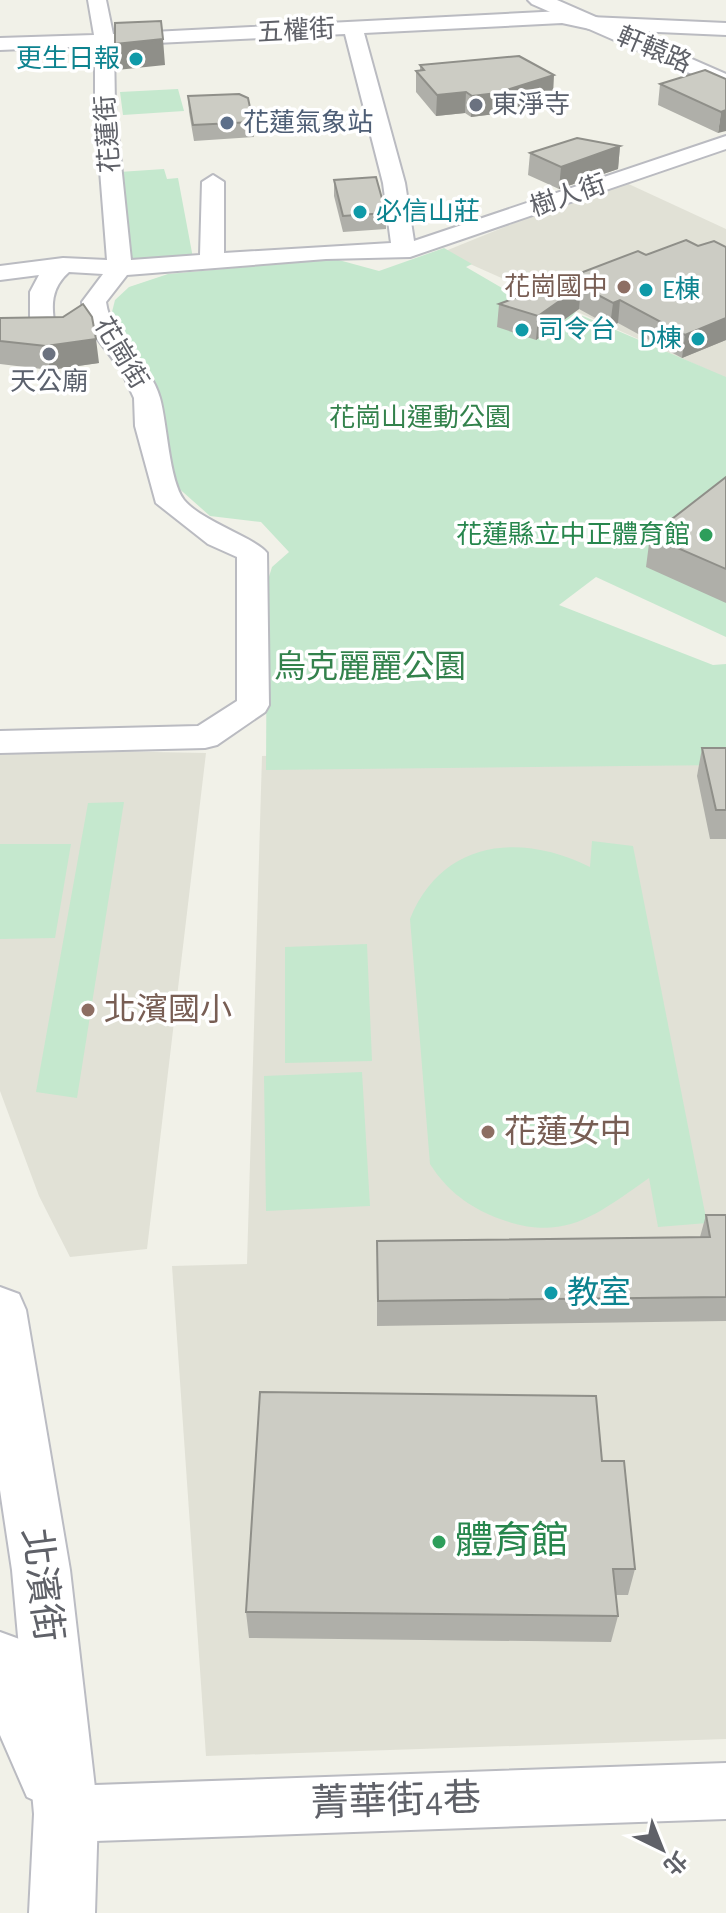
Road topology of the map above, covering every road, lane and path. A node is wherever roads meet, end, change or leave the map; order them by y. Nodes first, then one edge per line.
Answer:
1 (97, 0) edge
2 (539, 0) edge
3 (367, 22) junction
4 (590, 23) junction
5 (726, 29) edge
6 (104, 39) junction
7 (0, 44) edge
8 (726, 82) edge
9 (726, 142) edge
10 (213, 182) dead end
11 (410, 250) junction
12 (212, 262) junction
13 (63, 265) junction
14 (120, 268) junction
15 (11, 272) edge
16 (0, 333) edge
17 (0, 742) edge
18 (0, 1310) edge
19 (0, 1662) edge
20 (726, 1791) edge
21 (66, 1814) junction
22 (62, 1913) edge

1 - 6 street, 花蓮街
2 - 4 street, 軒轅路
3 - 4 street, 五權街
3 - 6 street, 五權街
3 - 11 street
4 - 5 street, 五權街
4 - 8 street, 軒轅路
6 - 7 street, 五權街
6 - 14 street, 花蓮街
9 - 11 street, 樹人街
10 - 12 street
11 - 12 street, 花崗街
12 - 14 street, 花崗街
13 - 14 street
13 - 15 street
13 - 16 street
14 - 17 street, 花崗街
18 - 21 street, 北濱街
19 - 21 street
20 - 21 street, 菁華街4巷
21 - 22 street, 北濱街

